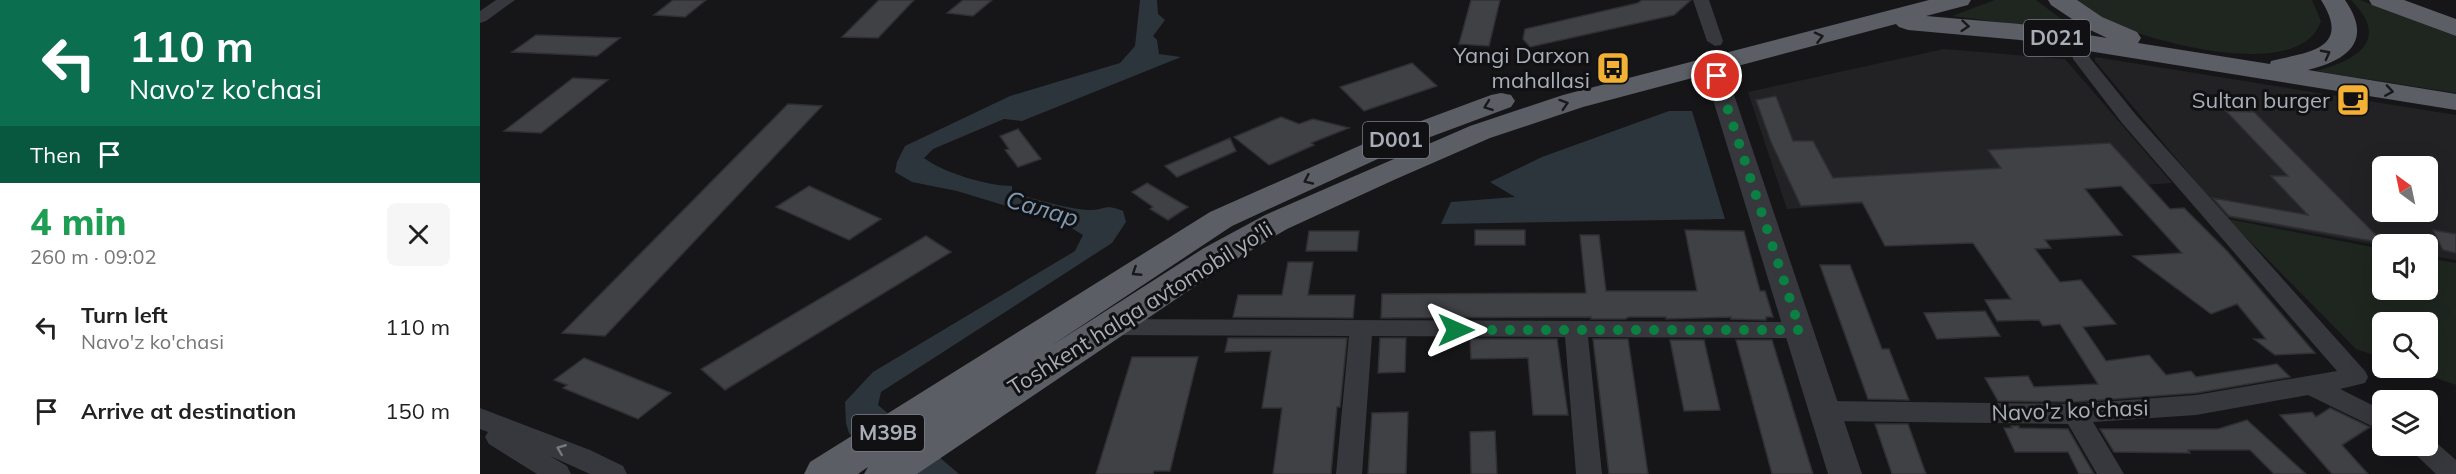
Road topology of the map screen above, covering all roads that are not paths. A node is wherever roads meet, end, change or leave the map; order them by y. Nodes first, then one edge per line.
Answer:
1 (507, 0) edge
2 (1701, 0) edge
3 (1959, 0) edge
4 (2060, 0) edge
5 (2333, 0) edge
6 (2381, 0) edge
7 (2420, 0) edge
8 (1887, 10) edge
9 (2456, 13) edge
10 (480, 18) edge
11 (2456, 28) edge
12 (2078, 41) junction
13 (1712, 52) junction
14 (2228, 64) junction
15 (2456, 102) edge
16 (1204, 246) junction
17 (1105, 327) junction
18 (1361, 330) junction
19 (1800, 330) junction
20 (1576, 331) junction
21 (2312, 386) junction
22 (963, 402) junction
23 (1826, 411) junction
24 (2076, 414) junction
25 (2372, 416) edge
26 (480, 418) edge
27 (480, 426) edge
28 (2434, 456) edge
29 (558, 474) edge
30 (614, 474) edge
31 (825, 474) edge
32 (885, 474) edge
33 (1349, 474) edge
34 (1589, 474) edge
35 (1845, 474) edge
36 (2111, 474) edge
37 (2454, 474) edge

1 - 10 street
2 - 13 street
3 - 8 highway, Toshkent halqa avtomobil yo'li / D001
4 - 14 highway, D021
14 -> 5 highway, D021
6 - 11 highway
7 - 9 highway
8 -> 12 highway, D021
8 - 13 highway, Toshkent halqa avtomobil yo'li / D001
12 - 14 highway, D021
12 - 21 street, Navo'z ko'chasi
13 - 16 highway, Toshkent halqa avtomobil yo'li / D001
13 - 19 street
14 -> 15 highway, D021
16 - 17 highway, Toshkent halqa avtomobil yo'li / D001
16 -> 22 highway, Toshkent halqa avtomobil yo'li / D001
17 - 18 street
17 - 22 highway, Toshkent halqa avtomobil yo'li / D001
18 - 20 street
18 - 33 street
19 - 20 street
19 - 23 street
20 - 34 street
21 - 24 street, Navo'z ko'chasi
21 - 25 street
22 - 31 highway, Toshkent halqa avtomobil yo'li / M39B
22 - 32 highway, Toshkent halqa avtomobil yo'li / M39B
23 - 24 street, Navo'z ko'chasi
23 - 35 street
24 - 36 street
30 -> 26 street
27 - 29 street
28 - 37 street

